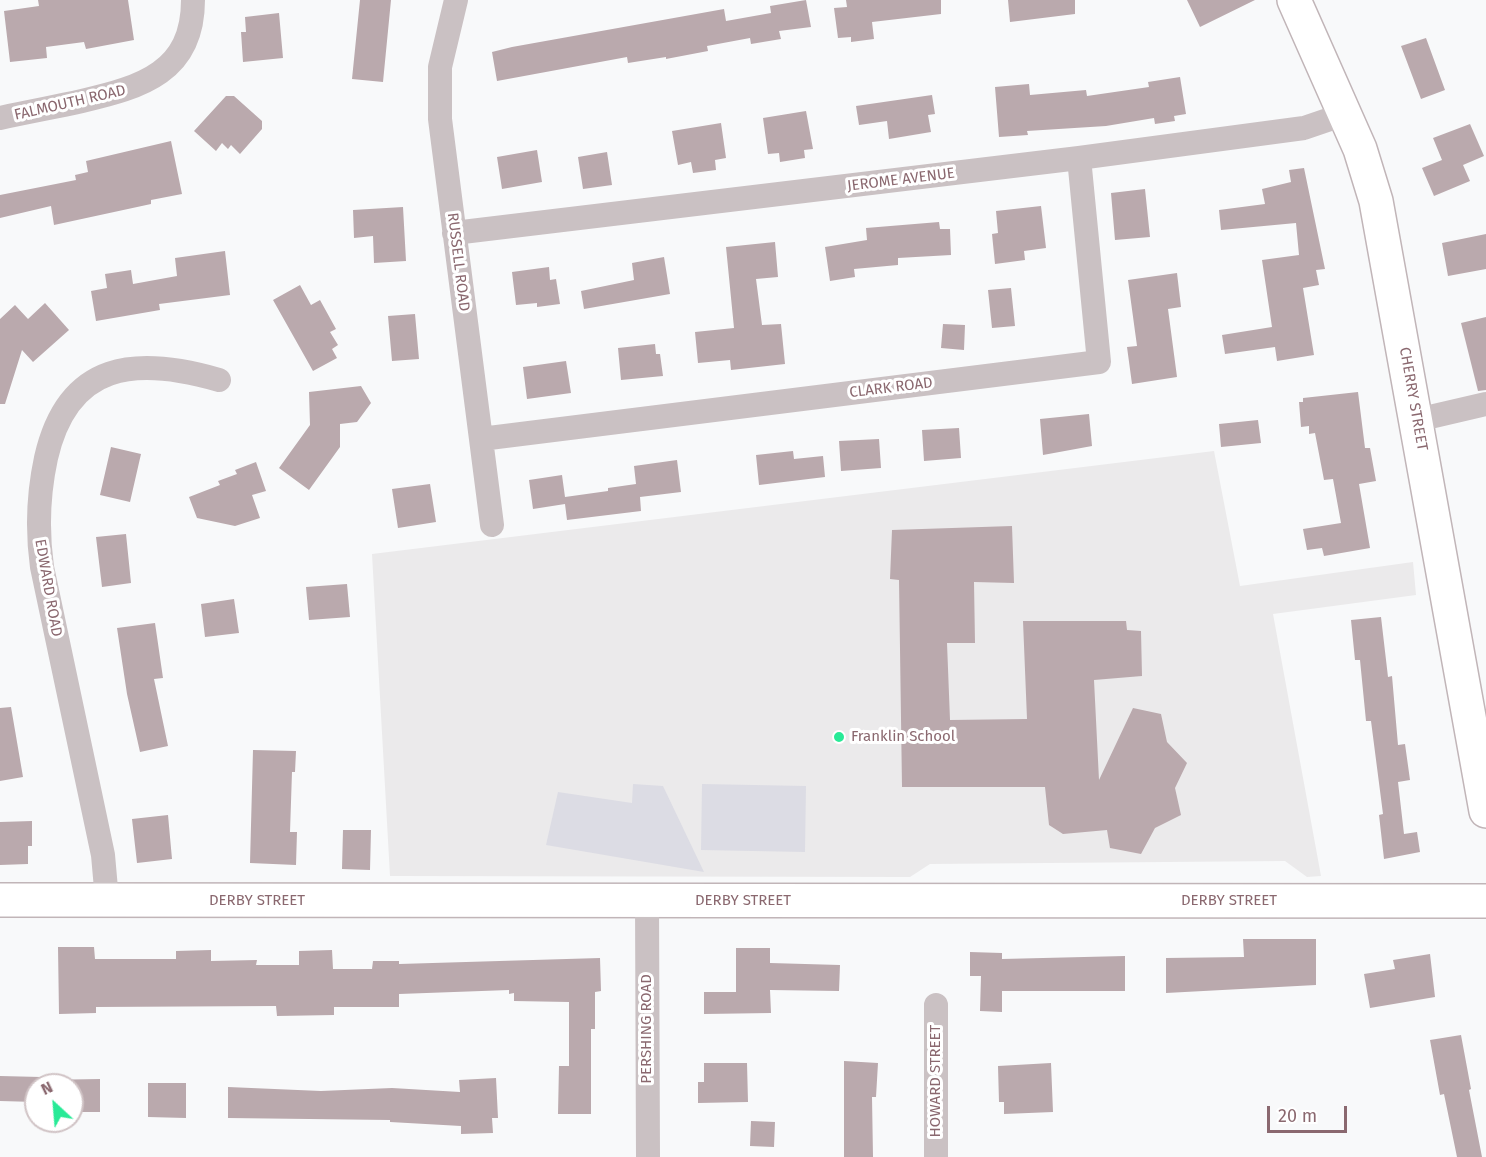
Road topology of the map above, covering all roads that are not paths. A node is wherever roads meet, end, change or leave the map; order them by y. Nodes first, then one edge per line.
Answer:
1 (192, 0) edge
2 (456, 0) edge
3 (1294, 0) edge
4 (1345, 114) junction
5 (0, 118) edge
6 (1079, 158) junction
7 (454, 233) junction
8 (219, 381) dead end
9 (1486, 404) edge
10 (1417, 420) junction
11 (481, 439) junction
12 (492, 525) dead end
13 (1486, 811) edge
14 (0, 900) edge
15 (107, 900) junction
16 (647, 901) junction
17 (1486, 901) edge
18 (936, 1005) dead end
19 (648, 1157) edge
20 (936, 1157) edge

1 - 5 street, FALMOUTH ROAD
2 - 7 street, RUSSELL ROAD
3 - 4 street, CHERRY STREET
4 - 6 street, JEROME AVENUE
4 - 10 street, CHERRY STREET
6 - 7 street, JEROME AVENUE
6 - 11 street, CLARK ROAD
7 - 11 street, RUSSELL ROAD
8 - 15 street, EDWARD ROAD
9 - 10 street
10 - 13 street, CHERRY STREET
11 - 12 street, RUSSELL ROAD
14 - 15 street, DERBY STREET
15 - 16 street, DERBY STREET
16 - 17 street, DERBY STREET
16 - 19 street, PERSHING ROAD
18 - 20 street, HOWARD STREET

